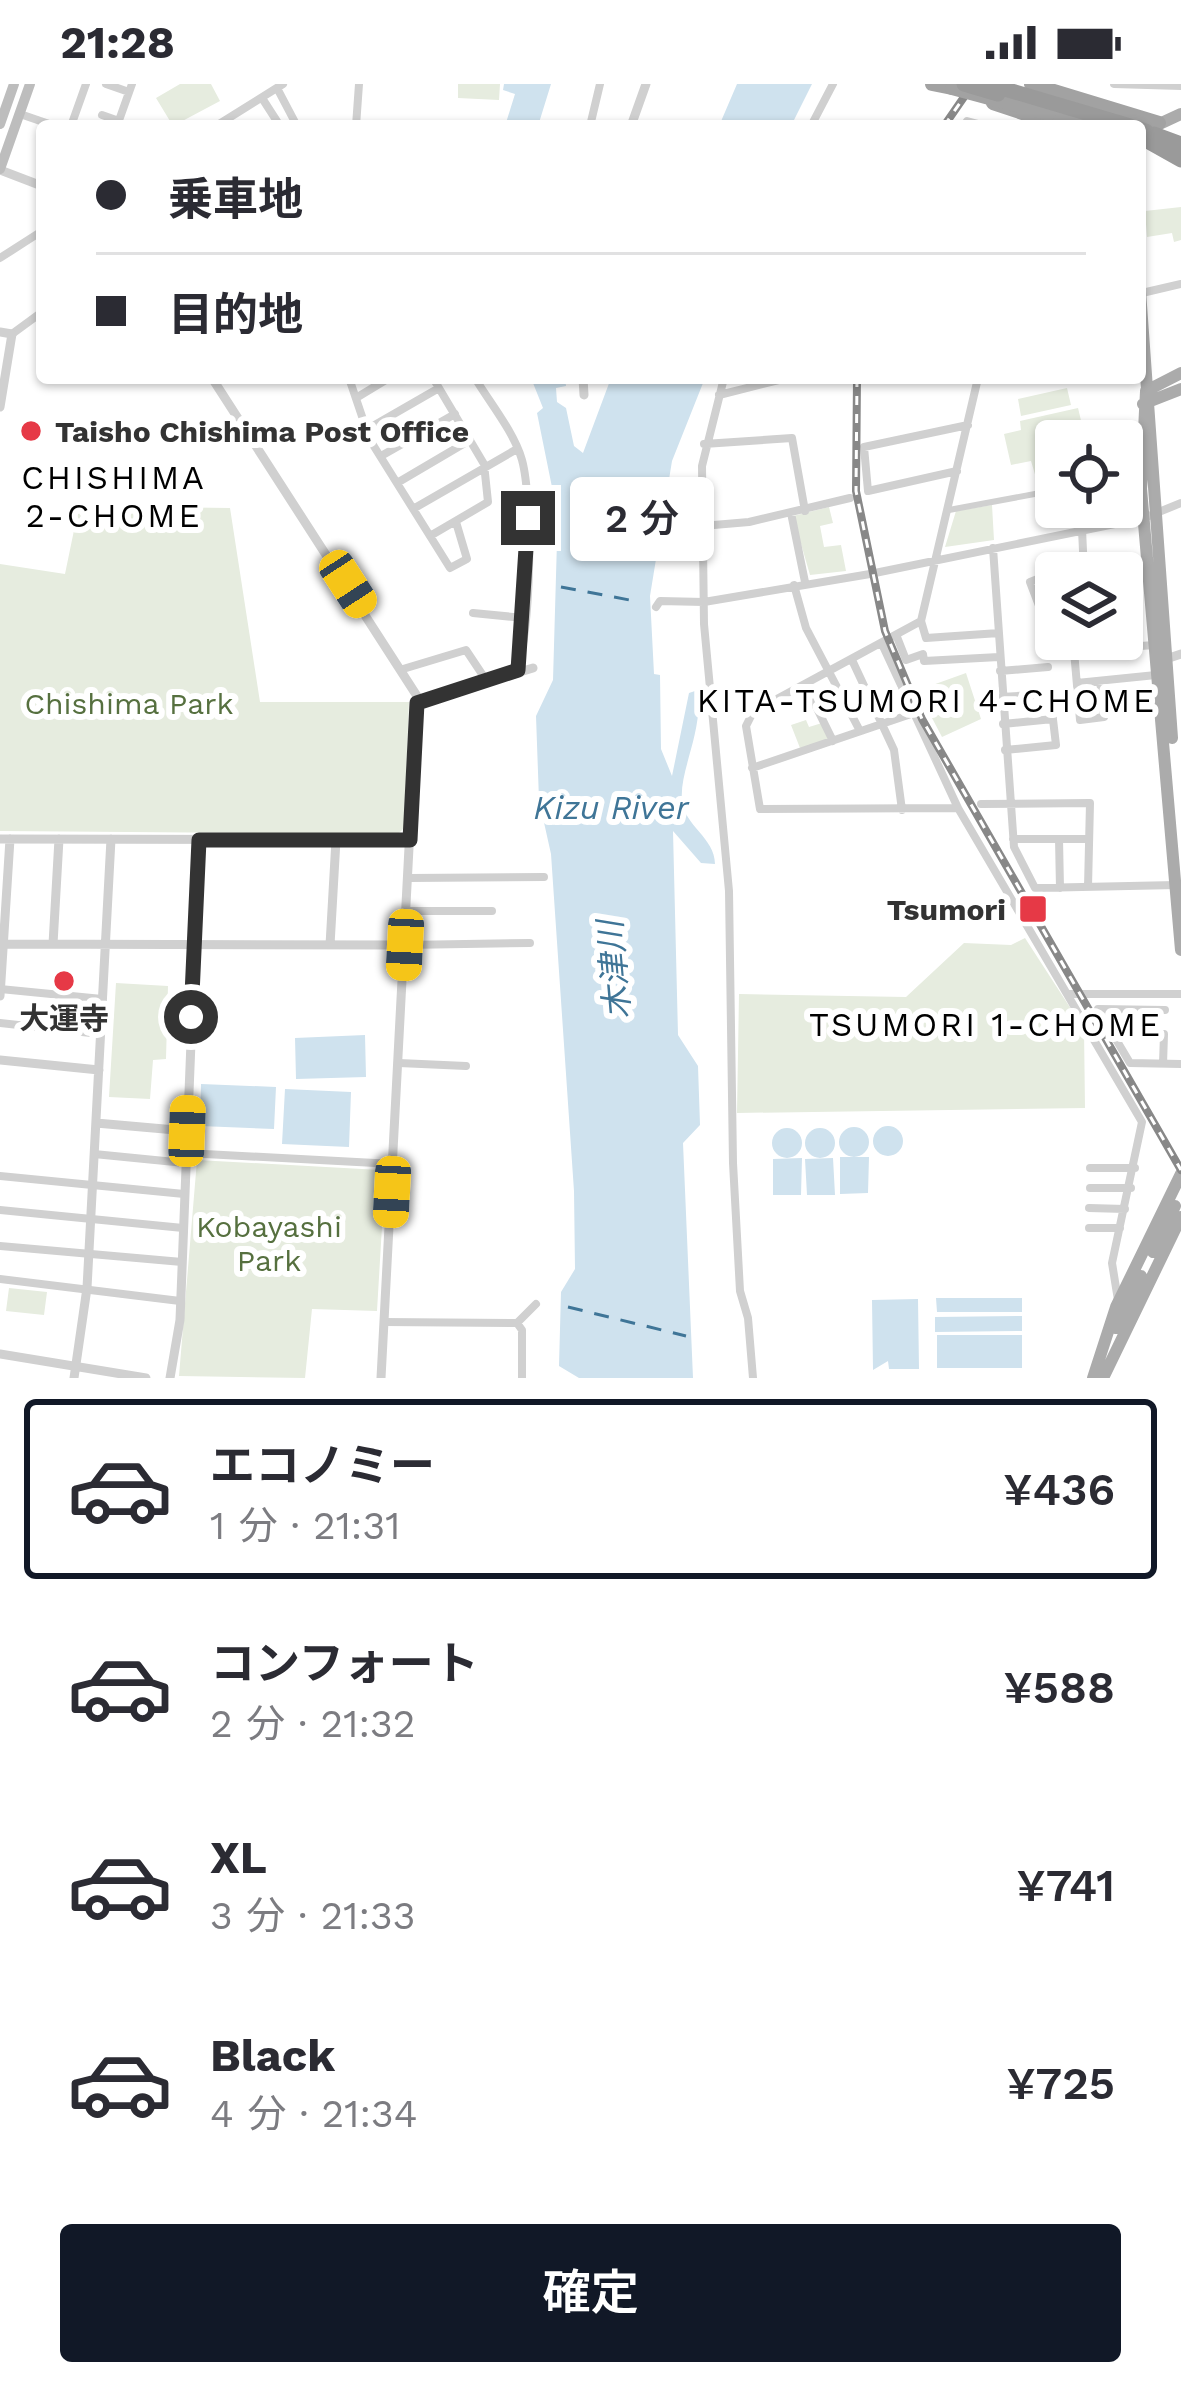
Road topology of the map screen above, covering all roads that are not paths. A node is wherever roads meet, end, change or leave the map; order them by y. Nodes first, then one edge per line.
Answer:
1 (14, 84) edge
2 (30, 84) edge
3 (86, 84) edge
4 (106, 84) edge
5 (359, 84) edge
6 (600, 84) edge
7 (646, 84) edge
8 (833, 84) edge
9 (996, 84) edge
10 (1114, 84) edge
11 (947, 85) edge
12 (280, 86) edge
13 (1181, 86) edge
14 (130, 88) edge
15 (262, 98) junction
16 (1042, 102) edge
17 (20, 113) junction
18 (1181, 114) edge
19 (102, 115) dead end
20 (39, 120) edge
21 (73, 120) edge
22 (112, 120) edge
23 (119, 120) edge
24 (235, 120) edge
25 (276, 120) edge
26 (294, 120) edge
27 (356, 120) edge
28 (591, 120) edge
29 (633, 120) edge
30 (814, 120) edge
31 (1077, 120) edge
32 (1081, 120) edge
33 (1098, 120) edge
34 (1101, 120) edge
35 (0, 124) edge
36 (1146, 132) edge
37 (1146, 135) edge
38 (1146, 136) edge
39 (1181, 142) edge
40 (1181, 158) edge
41 (0, 170) edge
42 (36, 184) edge
43 (36, 235) edge
44 (0, 258) edge
45 (1181, 284) edge
46 (1146, 292) edge
47 (36, 316) edge
48 (6, 333) edge
49 (1181, 374) edge
50 (216, 384) edge
51 (352, 384) edge
52 (379, 384) edge
53 (435, 384) edge
54 (437, 384) edge
55 (479, 384) edge
56 (583, 384) edge
57 (722, 384) edge
58 (763, 384) edge
59 (977, 384) edge
60 (1145, 384) edge
61 (1181, 389) edge
62 (584, 395) dead end
63 (719, 395) junction
64 (356, 398) junction
65 (1146, 399) junction
66 (0, 407) edge
67 (455, 414) junction
68 (1142, 420) edge
69 (968, 425) junction
70 (366, 430) junction
71 (470, 440) junction
72 (704, 444) junction
73 (1143, 448) edge
74 (517, 449) junction
75 (380, 456) junction
76 (485, 468) junction
77 (957, 471) junction
78 (397, 483) junction
79 (1035, 494) edge
80 (850, 498) dead end
81 (1181, 503) edge
82 (413, 509) junction
83 (949, 510) junction
84 (805, 511) junction
85 (791, 514) junction
86 (1150, 516) junction
87 (1143, 517) edge
88 (456, 522) junction
89 (702, 526) junction
90 (1087, 528) edge
91 (1082, 529) junction
92 (430, 536) junction
93 (993, 548) junction
94 (1083, 552) edge
95 (938, 561) junction
96 (805, 583) junction
97 (794, 585) junction
98 (704, 602) junction
99 (656, 607) dead end
100 (473, 613) dead end
101 (524, 618) junction
102 (921, 621) junction
103 (999, 633) junction
104 (897, 637) junction
105 (882, 644) junction
106 (1154, 645) junction
107 (1181, 654) edge
108 (1000, 657) junction
109 (852, 660) junction
110 (1159, 666) junction
111 (533, 668) dead end
112 (1048, 668) dead end
113 (403, 669) junction
114 (831, 671) junction
115 (1000, 671) junction
116 (514, 675) junction
117 (1100, 681) junction
118 (488, 682) junction
119 (1077, 683) junction
120 (805, 684) junction
121 (1001, 697) junction
122 (417, 703) junction
123 (911, 714) junction
124 (1053, 719) junction
125 (884, 723) junction
126 (1003, 724) junction
127 (860, 731) junction
128 (832, 741) junction
129 (1005, 750) junction
130 (1171, 758) junction
131 (752, 768) junction
132 (982, 804) dead end
133 (1010, 804) junction
134 (958, 808) junction
135 (902, 810) junction
136 (5, 838) edge
137 (59, 839) junction
138 (111, 839) junction
139 (1013, 839) junction
140 (1059, 839) junction
141 (1089, 839) junction
142 (199, 840) junction
143 (336, 840) junction
144 (410, 840) junction
145 (1181, 840) edge
146 (544, 877) dead end
147 (409, 878) junction
148 (1177, 885) junction
149 (1088, 887) junction
150 (1060, 888) junction
151 (407, 911) junction
152 (491, 911) dead end
153 (530, 943) dead end
154 (3, 944) edge
155 (53, 944) junction
156 (105, 944) junction
157 (193, 944) junction
158 (330, 945) junction
159 (405, 945) junction
160 (1181, 950) edge
161 (0, 991) edge
162 (1067, 994) junction
163 (1181, 994) edge
164 (102, 999) junction
165 (1165, 1010) dead end
166 (0, 1023) edge
167 (100, 1034) junction
168 (1112, 1035) junction
169 (0, 1060) edge
170 (399, 1064) junction
171 (1163, 1064) junction
172 (1181, 1064) edge
173 (466, 1066) dead end
174 (99, 1070) junction
175 (96, 1123) junction
176 (187, 1131) junction
177 (94, 1154) junction
178 (186, 1158) junction
179 (394, 1164) junction
180 (1090, 1168) dead end
181 (1135, 1168) junction
182 (1181, 1174) edge
183 (0, 1176) edge
184 (93, 1185) junction
185 (1090, 1188) dead end
186 (1131, 1188) junction
187 (184, 1194) junction
188 (1181, 1194) edge
189 (1089, 1208) dead end
190 (1125, 1209) junction
191 (0, 1210) edge
192 (1181, 1217) edge
193 (91, 1219) junction
194 (183, 1228) junction
195 (1089, 1228) dead end
196 (1120, 1228) junction
197 (0, 1246) edge
198 (89, 1254) junction
199 (182, 1262) junction
200 (0, 1279) edge
201 (87, 1288) junction
202 (180, 1301) junction
203 (1119, 1301) junction
204 (536, 1304) dead end
205 (384, 1322) junction
206 (518, 1323) junction
207 (0, 1354) edge
208 (75, 1372) edge
209 (1098, 1376) edge
210 (146, 1378) edge
211 (170, 1378) edge
212 (381, 1378) edge
213 (522, 1378) edge
214 (752, 1378) edge

1 - 35 main road
2 - 17 main road
3 - 21 street
4 - 14 street
5 - 27 street
6 - 28 street
7 - 29 street
8 - 30 street
9 - 16 highway, bridge
9 - 16 highway
9 - 34 highway, bridge
10 - 13 street
11 - 16 highway, bridge
11 - 32 highway, bridge
12 - 15 street
12 - 26 street
14 - 23 street
15 - 24 street
15 - 25 street
16 - 31 highway
16 - 33 highway
17 - 20 street
17 - 41 main road
18 - 36 main road
19 - 22 street
37 - 39 highway, bridge
38 - 40 highway, bridge
41 - 42 street
43 - 44 street
45 - 46 street
47 - 48 street
48 - 66 street
49 - 65 main road
50 - 113 street
51 - 64 street
52 - 64 street
53 - 70 street
54 - 67 street
55 - 74 street
56 - 62 street
57 - 63 street
58 - 63 street
59 - 69 street
60 - 65 main road
61 - 65 main road
63 - 72 street
64 - 70 street
65 - 68 main road
65 - 86 main road
67 - 71 street
67 - 75 street
69 - 77 street
69 - 77 street
70 - 75 street
71 - 76 street
71 - 78 street
72 - 84 street
72 - 89 street
73 - 86 main road
74 - 76 street
74 - 101 street
75 - 78 street
76 - 82 street
76 - 88 street
77 - 83 street
78 - 82 street
79 - 83 street
80 - 84 street
81 - 86 street
82 - 92 street
83 - 95 street
84 - 85 street
85 - 89 street
85 - 96 street
86 - 87 street
86 - 106 main road
86 - 110 main road
88 - 92 street
88 - 92 street
89 - 98 street
90 - 91 street
91 - 93 street
91 - 94 street
93 - 95 street
93 - 103 street
95 - 96 street
95 - 102 street
96 - 97 street
97 - 98 street
97 - 114 street
98 - 99 street
98 - 214 street
100 - 101 street
101 - 116 street
102 - 103 street
102 - 104 street
103 - 108 street
104 - 105 street
104 - 108 street
105 - 109 street
105 - 123 street
106 - 110 main road
106 - 119 street
107 - 110 street
108 - 115 street
109 - 114 street
109 - 125 street
110 - 117 street
110 - 130 main road
111 - 116 street
112 - 115 street
113 - 118 street
113 - 122 street
114 - 120 street
114 - 127 street
115 - 121 street
116 - 118 street
117 - 119 street
117 - 119 street
118 - 122 street
120 - 128 street
120 - 131 street
121 - 124 street
121 - 126 street
122 - 144 street
123 - 125 street
123 - 134 street
124 - 126 street
124 - 129 street
125 - 127 street
125 - 135 street
126 - 129 street
127 - 128 street
128 - 131 street
129 - 133 street
130 - 145 main road
130 - 148 main road
131 - 135 street
132 - 133 street
133 - 139 street
133 - 141 street
134 - 135 street
134 - 162 street
136 - 137 street
136 - 154 street
137 - 138 street
137 - 155 street
138 - 142 street
138 - 156 street
139 - 140 street
139 - 150 street
140 - 141 street
140 - 150 street
141 - 149 street
142 - 143 street
142 - 157 street
143 - 144 street
143 - 158 street
144 - 147 street
146 - 147 street
147 - 151 street
148 - 149 street
148 - 160 main road
149 - 150 street
151 - 152 street
151 - 159 street
153 - 159 street
154 - 155 street
154 - 161 street
155 - 156 street
156 - 157 street
156 - 164 street
157 - 158 street
157 - 176 street
158 - 159 street
159 - 170 street
161 - 164 street
162 - 163 street
162 - 181 street
164 - 167 street
165 - 168 street
166 - 167 street
167 - 174 street
168 - 171 street
168 - 171 street
169 - 174 street
170 - 173 street
170 - 179 street
171 - 172 street
174 - 175 street
175 - 176 street
175 - 177 street
176 - 178 street
177 - 178 street
177 - 184 street
178 - 179 street
178 - 187 street
179 - 205 street
180 - 181 street
181 - 186 street
182 - 203 main road
183 - 184 street
184 - 187 street
184 - 193 street
185 - 186 street
186 - 190 street
187 - 194 street
188 - 209 main road
189 - 190 street
190 - 196 street
191 - 193 street
192 - 209 main road
193 - 194 street
193 - 198 street
194 - 199 street
195 - 196 street
196 - 203 street
197 - 198 street
198 - 199 street
198 - 201 street
199 - 202 street
200 - 201 street
201 - 202 street
201 - 208 street
202 - 211 street
203 - 209 main road
204 - 206 street
205 - 206 street
205 - 212 street
206 - 213 street
207 - 208 street
208 - 210 street

